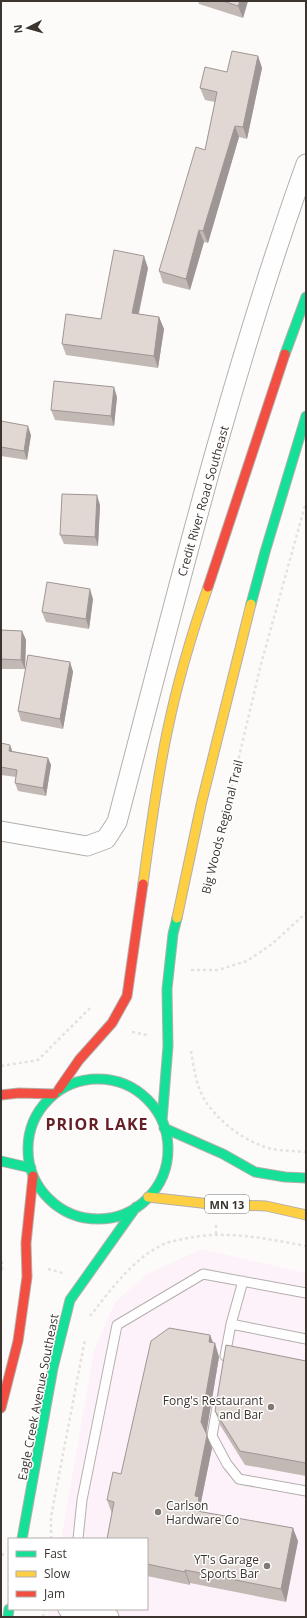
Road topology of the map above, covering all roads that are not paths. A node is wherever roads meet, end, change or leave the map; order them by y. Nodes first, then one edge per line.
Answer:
1 (306, 164) edge
2 (306, 297) edge
3 (306, 416) edge
4 (1, 831) edge
5 (57, 1092) junction
6 (1, 1095) edge
7 (163, 1124) junction
8 (1, 1161) edge
9 (32, 1172) junction
10 (306, 1178) edge
11 (148, 1197) junction
12 (136, 1207) junction
13 (306, 1215) edge
14 (243, 1282) junction
15 (306, 1293) edge
16 (231, 1324) junction
17 (306, 1340) edge
18 (223, 1369) edge
19 (220, 1391) edge
20 (1, 1408) edge
21 (306, 1491) edge
22 (22, 1538) edge
23 (78, 1538) edge
24 (87, 1611) edge
25 (108, 1617) edge

1 - 4 street, Credit River Road Southeast
2 - 5 main road
3 - 7 main road
5 - 6 main road
5 - 7 main road
5 - 9 main road
7 - 10 main road
7 - 11 main road
8 - 9 main road
9 - 12 main road
9 - 20 main road
11 - 12 main road
11 - 13 main road, MN 13
12 - 22 main road, Eagle Creek Avenue Southeast
14 - 15 lane
14 - 16 lane
14 - 23 lane
16 - 17 lane
16 - 18 lane
19 - 21 lane
24 - 25 street

